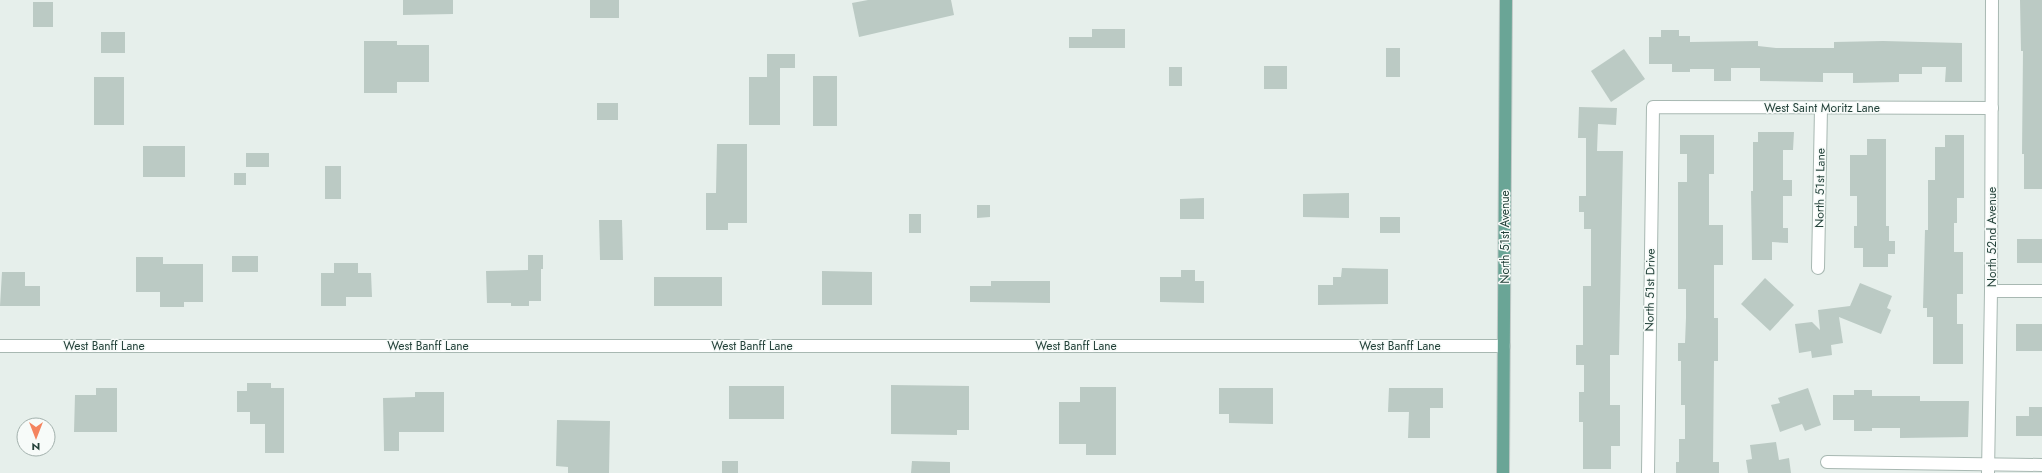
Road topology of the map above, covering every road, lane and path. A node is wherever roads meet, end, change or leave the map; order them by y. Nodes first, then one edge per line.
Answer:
1 (1506, 0) edge
2 (1992, 0) edge
3 (1653, 107) joint
4 (1821, 108) junction
5 (1992, 108) junction
6 (1818, 268) dead end
7 (1991, 291) junction
8 (2042, 292) edge
9 (0, 346) edge
10 (1504, 346) junction
11 (1828, 462) dead end
12 (2042, 465) edge
13 (1988, 469) edge
14 (1502, 473) edge
15 (1648, 473) edge

1 - 10 main road, North 51st Avenue
2 - 5 street, North 52nd Avenue
3 - 4 street, West Saint Moritz Lane
3 - 15 street, North 51st Drive
4 - 5 street, West Saint Moritz Lane
4 - 6 street, North 51st Lane
5 - 7 street, North 52nd Avenue
7 - 8 street
7 - 13 street, North 52nd Avenue
9 - 10 street, West Banff Lane
10 - 14 main road, North 51st Avenue
11 - 13 street
12 - 13 street

